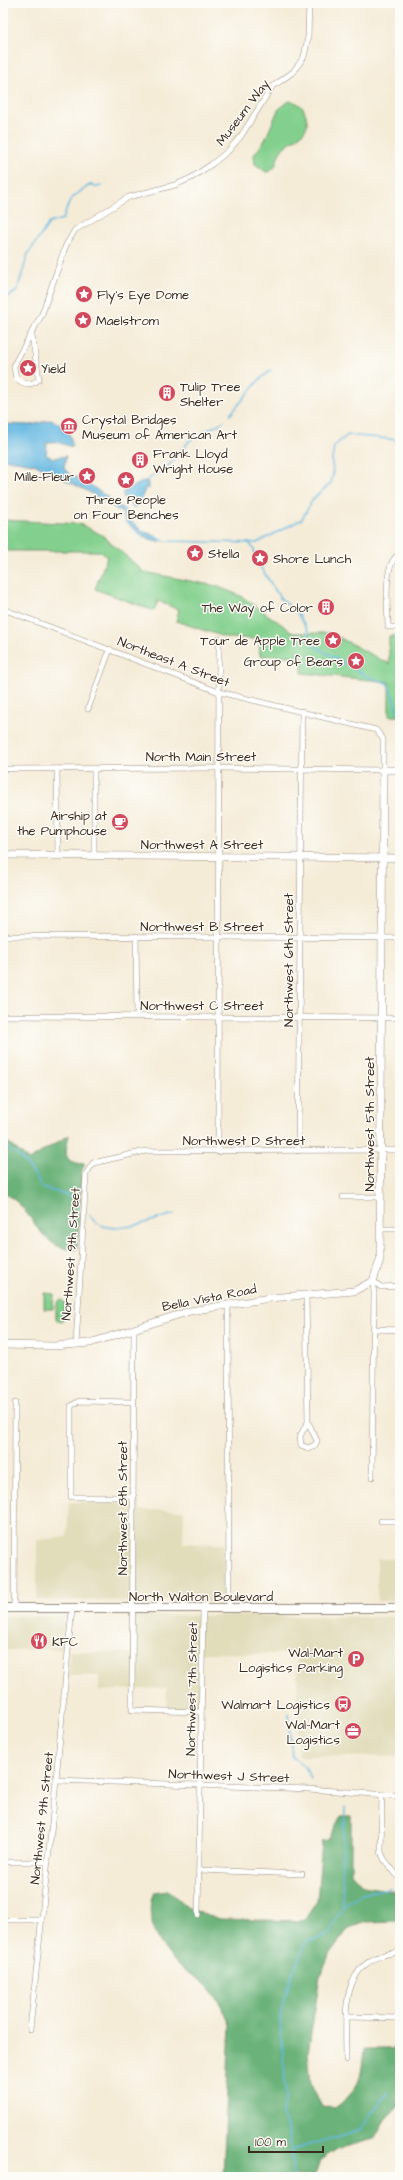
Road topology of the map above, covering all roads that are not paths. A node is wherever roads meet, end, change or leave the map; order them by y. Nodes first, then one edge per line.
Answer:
1 (309, 3) edge
2 (32, 336) junction
3 (397, 555) edge
4 (3, 609) edge
5 (400, 627) edge
6 (219, 639) dead end
7 (110, 649) junction
8 (218, 692) junction
9 (88, 708) dead end
10 (302, 711) junction
11 (218, 768) junction
12 (3, 769) edge
13 (57, 769) junction
14 (94, 769) junction
15 (301, 769) junction
16 (383, 770) junction
17 (400, 770) edge
18 (3, 855) edge
19 (58, 855) junction
20 (94, 856) junction
21 (218, 856) junction
22 (300, 857) junction
23 (384, 858) junction
24 (400, 858) edge
25 (3, 936) edge
26 (136, 936) junction
27 (218, 937) junction
28 (300, 937) junction
29 (383, 938) junction
30 (400, 938) edge
31 (3, 1016) edge
32 (137, 1016) junction
33 (218, 1017) junction
34 (299, 1017) junction
35 (382, 1018) junction
36 (400, 1018) edge
37 (400, 1150) edge
38 (298, 1151) junction
39 (381, 1151) junction
40 (218, 1152) junction
41 (91, 1166) joint
42 (343, 1197) dead end
43 (381, 1197) junction
44 (380, 1229) junction
45 (400, 1229) edge
46 (373, 1281) junction
47 (400, 1286) edge
48 (306, 1295) junction
49 (228, 1304) junction
50 (134, 1329) junction
51 (374, 1330) junction
52 (400, 1330) edge
53 (3, 1344) edge
54 (76, 1345) junction
55 (134, 1402) junction
56 (15, 1403) dead end
57 (308, 1422) junction
58 (372, 1477) dead end
59 (134, 1497) junction
60 (381, 1521) dead end
61 (400, 1521) edge
62 (3, 1608) edge
63 (134, 1608) junction
64 (229, 1608) junction
65 (400, 1608) edge
66 (14, 1609) junction
67 (72, 1609) junction
68 (203, 1609) junction
69 (201, 1712) junction
70 (56, 1780) junction
71 (200, 1786) junction
72 (382, 1795) junction
73 (400, 1796) edge
74 (3, 1862) edge
75 (48, 1862) junction
76 (199, 1870) junction
77 (302, 1874) dead end
78 (400, 1879) edge
79 (198, 1915) dead end
80 (3, 1920) edge
81 (42, 1920) junction
82 (400, 1952) edge
83 (346, 2017) junction
84 (400, 2018) edge
85 (30, 2029) dead end
86 (346, 2060) dead end

1 - 2 street, Museum Way
2 - 2 street, Museum Way
3 - 5 street
4 - 7 street, Northeast A Street
6 - 8 street
7 - 8 street, Northeast A Street
7 - 9 street
8 - 10 street, Northeast A Street
8 - 11 street
10 - 15 street, Northwest 6th Street
10 - 16 street, Northeast A Street
11 - 14 street, North Main Street
11 - 15 street, North Main Street
11 - 21 street
12 - 13 street, North Main Street
13 - 14 street, North Main Street
13 - 19 street
14 - 20 street
15 - 16 street, North Main Street
15 - 22 street, Northwest 6th Street
16 - 17 street, North Main Street
16 - 23 street, Northwest 5th Street
18 - 19 street, Northwest A Street
19 - 20 street, Northwest A Street
20 - 21 street, Northwest A Street
21 - 22 street, Northwest A Street
21 - 27 street
22 - 23 street, Northwest A Street
22 - 28 street, Northwest 6th Street
23 - 24 street, Northwest A Street
23 - 29 street, Northwest 5th Street
25 - 26 street, Northwest B Street
26 - 27 street, Northwest B Street
26 - 32 street
27 - 28 street, Northwest B Street
27 - 33 street
28 - 29 street, Northwest B Street
28 - 34 street, Northwest 6th Street
29 - 30 street, Northwest B Street
29 - 35 street, Northwest 5th Street
31 - 32 street, Northwest C Street
32 - 33 street, Northwest C Street
33 - 34 street, Northwest C Street
33 - 40 street
34 - 35 street, Northwest C Street
34 - 38 street, Northwest 6th Street
35 - 36 street, Northwest C Street
35 - 39 street, Northwest 5th Street
37 - 39 street, Northwest D Street
38 - 39 street, Northwest D Street
38 - 40 street, Northwest D Street
39 - 43 street, Northwest 5th Street
40 - 41 street, Northwest D Street
41 - 54 street, Northwest 9th Street
42 - 43 street
43 - 44 street, Northwest 5th Street
44 - 45 street
44 - 46 street, Northwest 5th Street
46 - 47 street
46 - 48 street, Bella Vista Road
46 - 51 street, Northwest 5th Street
48 - 49 street, Bella Vista Road
48 - 57 street
49 - 50 street, Bella Vista Road
49 - 64 street
50 - 54 street, Bella Vista Road
50 - 55 street, Northwest 8th Street
51 - 52 street
51 - 58 street, Northwest 5th Street
53 - 54 street, Bella Vista Road
55 - 59 street, Northwest 8th Street
55 - 59 street
56 - 66 street
57 - 57 street
59 - 63 street, Northwest 8th Street
60 - 61 street
62 - 66 main road, North Walton Boulevard
63 - 67 main road, North Walton Boulevard
63 - 68 main road, North Walton Boulevard
63 - 69 street, Northwest 8th Street
64 - 65 main road, North Walton Boulevard
64 - 68 main road, North Walton Boulevard
66 - 67 main road, North Walton Boulevard
67 - 70 street, Northwest 9th Street
68 - 69 street, Northwest 7th Street
69 - 71 street, Northwest 7th Street
70 - 71 street, Northwest J Street
70 - 75 street, Northwest 9th Street
71 - 72 street, Northwest J Street
71 - 76 street, Northwest 7th Street
72 - 73 street, Northwest J Street
72 - 78 street
74 - 75 street
75 - 81 street, Northwest 9th Street
76 - 77 street
76 - 79 street, Northwest 7th Street
80 - 81 street
81 - 85 street, Northwest 9th Street
82 - 83 street
83 - 84 street
83 - 86 street

